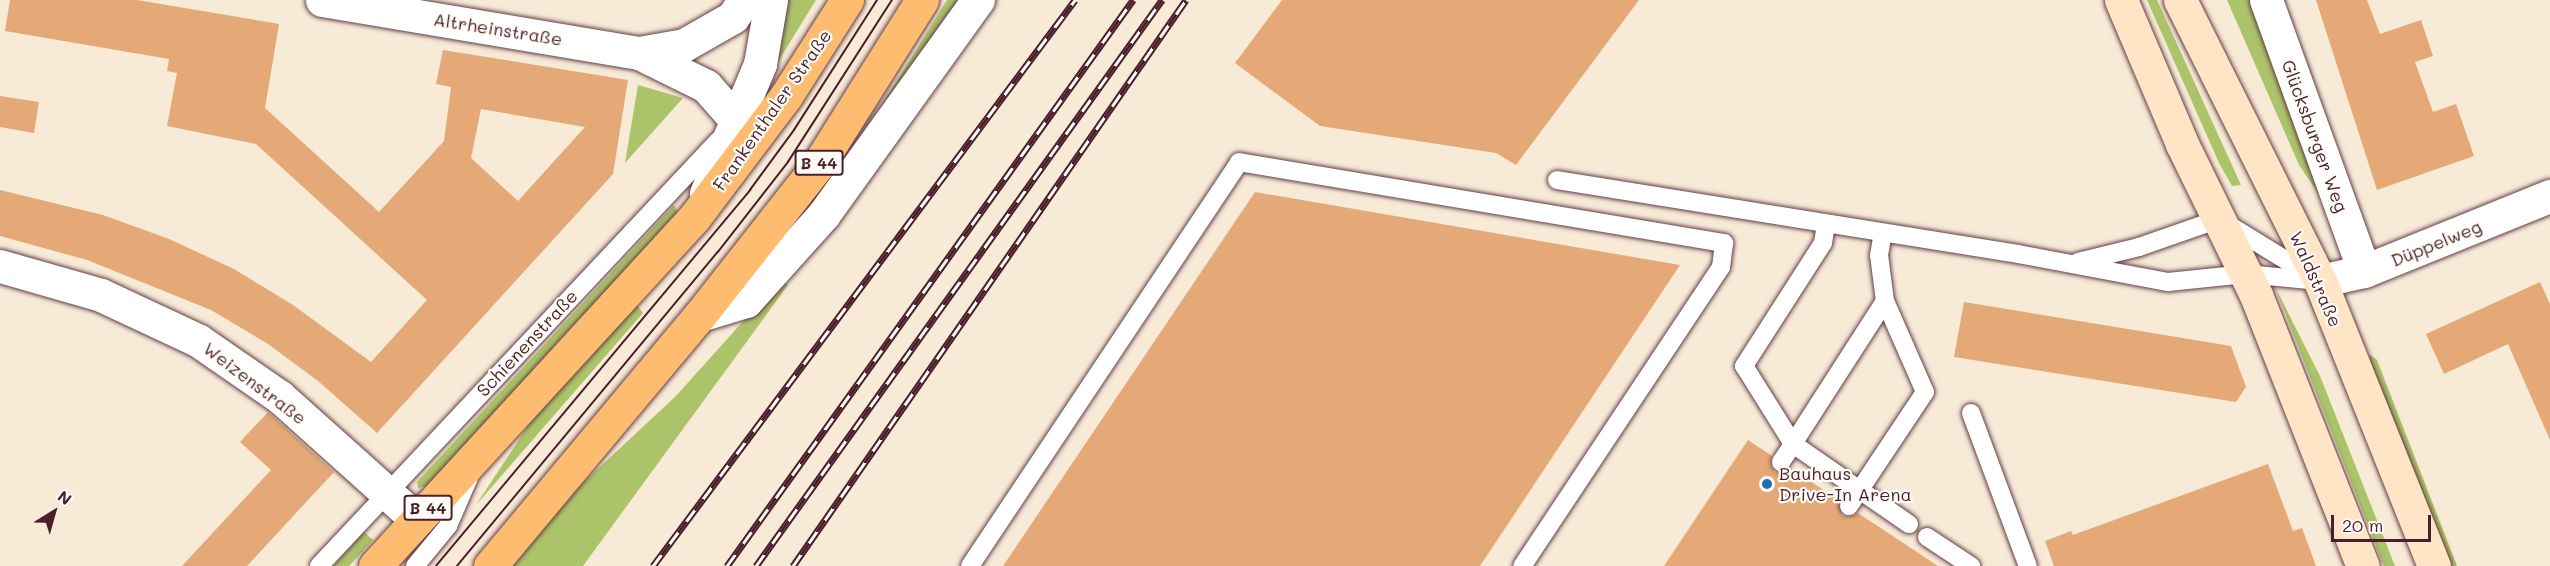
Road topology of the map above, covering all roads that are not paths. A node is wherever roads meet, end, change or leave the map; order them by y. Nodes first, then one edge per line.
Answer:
1 (322, 0) edge
2 (744, 0) edge
3 (771, 0) edge
4 (847, 0) edge
5 (922, 0) edge
6 (978, 0) edge
7 (2121, 0) edge
8 (2180, 0) edge
9 (2265, 0) edge
10 (639, 53) junction
11 (737, 122) junction
12 (1557, 180) dead end
13 (2550, 196) edge
14 (694, 218) junction
15 (2219, 219) junction
16 (1826, 224) junction
17 (1883, 233) junction
18 (2073, 263) junction
19 (0, 266) edge
20 (2364, 271) junction
21 (2246, 274) junction
22 (2320, 281) junction
23 (1885, 301) junction
24 (700, 315) junction
25 (1971, 413) dead end
26 (1793, 444) junction
27 (482, 449) junction
28 (1781, 462) dead end
29 (1860, 490) junction
30 (386, 492) junction
31 (1849, 506) dead end
32 (417, 520) junction
33 (1909, 524) dead end
34 (1927, 537) dead end
35 (319, 566) edge
36 (375, 566) edge
37 (415, 566) edge
38 (490, 566) edge
39 (970, 566) edge
40 (1522, 566) edge
41 (1971, 566) edge
42 (2028, 566) edge
43 (2363, 566) edge
44 (2434, 566) edge

1 - 10 street, Altrheinstraße
2 - 10 street, Altrheinstraße
3 - 11 street, Schienenstraße
4 - 14 main road, Frankenthaler Straße / B 44
5 - 24 main road, B 44
6 - 24 street
7 - 15 main road
8 - 22 main road, Waldstraße
9 - 20 street, Glücksburger Weg
10 - 11 street, Altrheinstraße
11 - 14 street, Schienenstraße
11 - 30 lane, Schienenstraße
12 - 16 lane
13 - 20 street, Düppelweg
14 - 27 main road, Schienenstraße / B 44
15 - 18 lane
15 - 21 main road
15 - 22 lane
16 - 17 lane
16 - 26 lane
17 - 18 lane
17 - 23 lane
18 - 21 lane
19 - 30 street, Weizenstraße
20 - 22 street, Düppelweg
21 - 22 lane
21 - 43 main road
22 - 44 main road, Waldstraße
23 - 26 lane
23 - 29 lane
24 - 38 main road, B 44
25 - 42 lane
26 - 28 lane
26 - 29 lane
27 - 32 main road, Schienenstraße / B 44
27 - 37 lane
29 - 31 lane
29 - 33 lane
30 - 32 street, Weizenstraße
30 - 35 lane, Schienenstraße
32 - 36 main road, Schienenstraße / B 44
34 - 41 lane
39 - 40 lane

